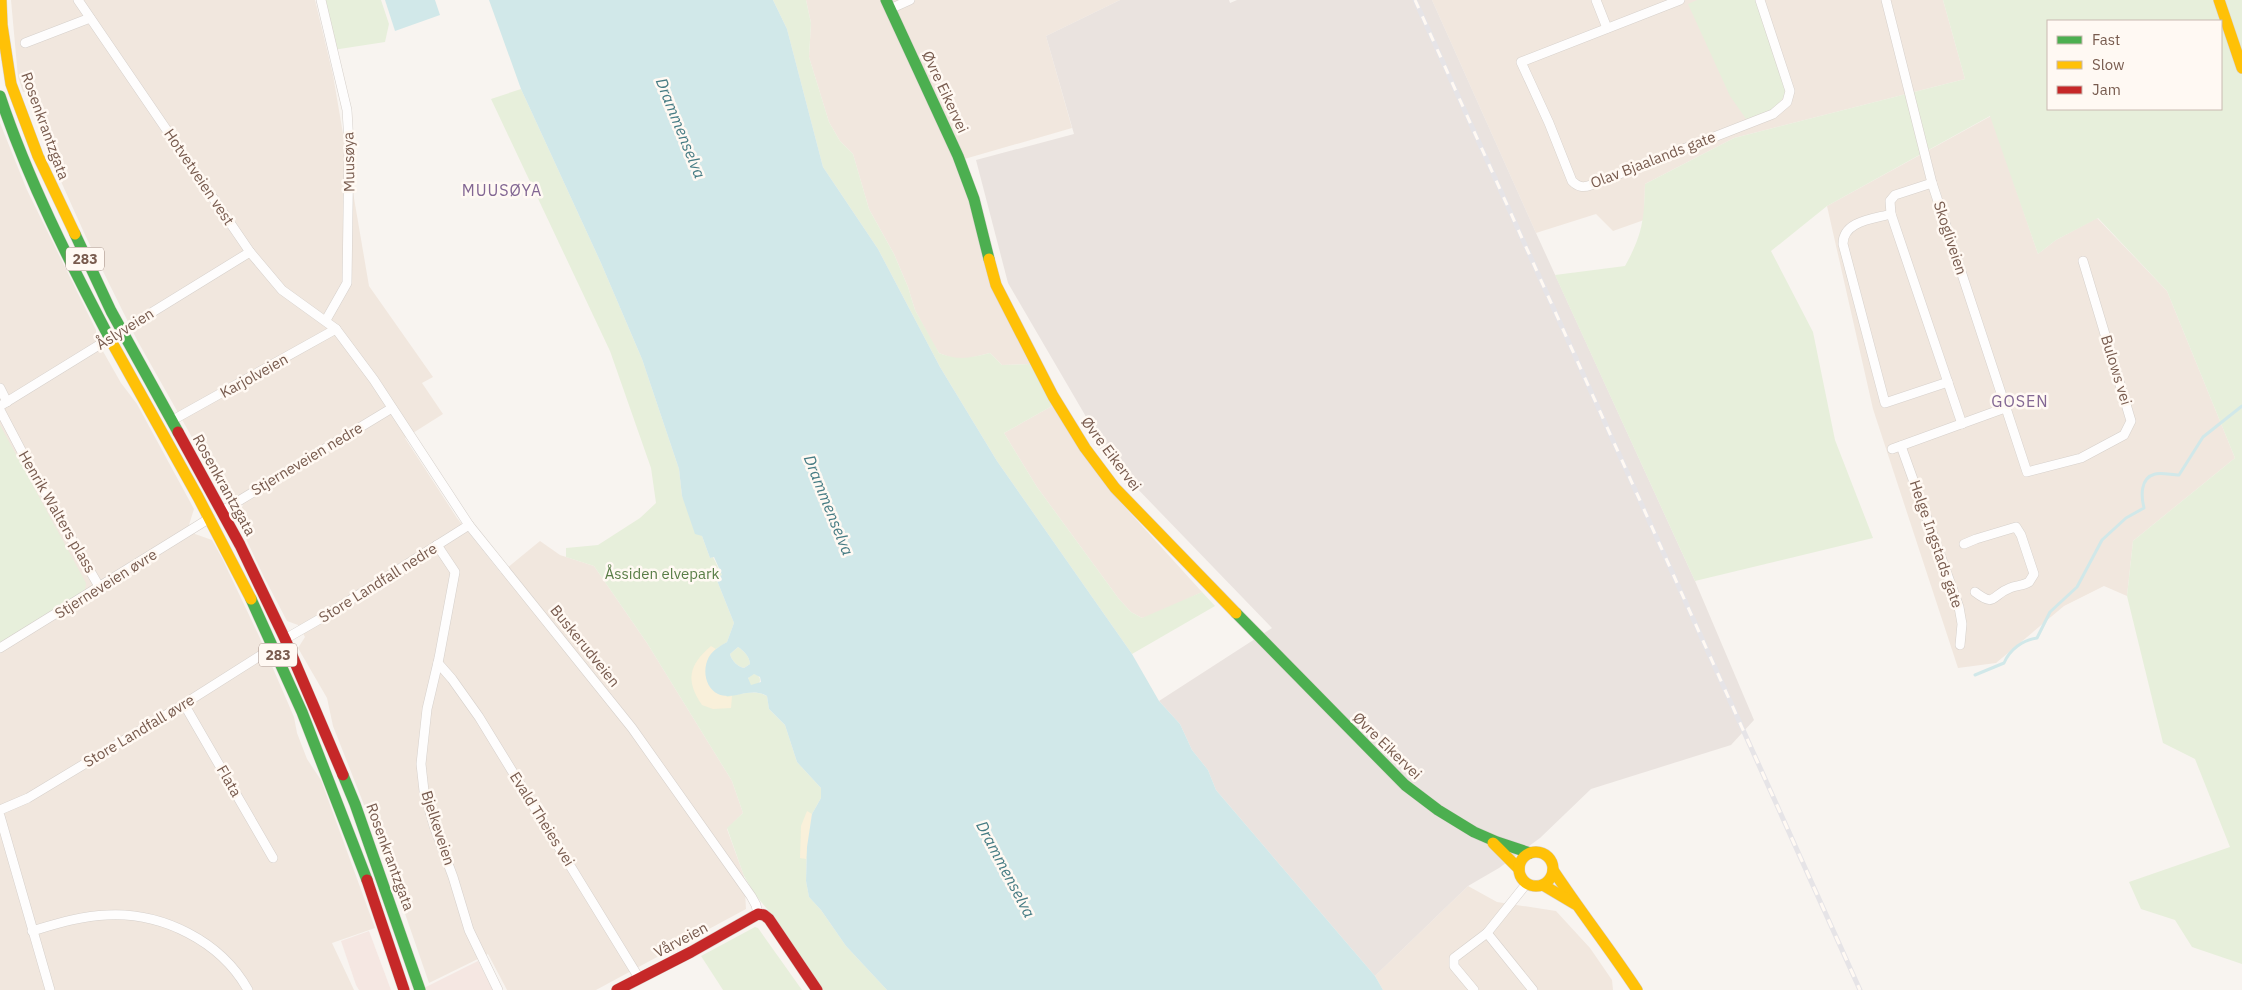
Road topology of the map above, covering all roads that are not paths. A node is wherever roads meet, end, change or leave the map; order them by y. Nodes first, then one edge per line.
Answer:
1 (1, 0) edge
2 (78, 0) edge
3 (321, 0) edge
4 (910, 0) edge
5 (1596, 0) edge
6 (1680, 0) edge
7 (1760, 0) edge
8 (1886, 0) edge
9 (2219, 0) edge
10 (888, 5) edge
11 (2226, 8) edge
12 (90, 18) junction
13 (1608, 28) junction
14 (2233, 32) junction
15 (25, 43) dead end
16 (2242, 46) edge
17 (2242, 68) edge
18 (16, 100) junction
19 (1, 102) edge
20 (1932, 182) junction
21 (1891, 214) junction
22 (250, 252) junction
23 (2083, 261) dead end
24 (326, 320) junction
25 (336, 329) junction
26 (122, 331) junction
27 (110, 338) junction
28 (1948, 382) junction
29 (0, 388) edge
30 (3, 404) edge
31 (392, 408) junction
32 (2006, 408) junction
33 (0, 410) edge
34 (171, 421) junction
35 (1962, 424) junction
36 (2027, 472) joint
37 (222, 511) junction
38 (210, 518) junction
39 (470, 526) junction
40 (1964, 544) dead end
41 (438, 545) junction
42 (100, 588) junction
43 (1975, 592) dead end
44 (285, 639) junction
45 (1960, 645) dead end
46 (274, 647) junction
47 (0, 648) edge
48 (438, 663) junction
49 (184, 704) junction
50 (0, 810) edge
51 (0, 816) edge
52 (1487, 838) junction
53 (1530, 853) junction
54 (273, 858) dead end
55 (1519, 869) junction
56 (1553, 870) junction
57 (1527, 883) junction
58 (1543, 885) junction
59 (1575, 904) junction
60 (758, 914) junction
61 (32, 931) junction
62 (1487, 933) junction
63 (639, 978) junction
64 (50, 990) edge
65 (248, 990) edge
66 (404, 990) edge
67 (420, 990) edge
68 (498, 990) edge
69 (617, 990) edge
70 (817, 990) edge
71 (1474, 990) edge
72 (1533, 990) edge
73 (1637, 990) edge

1 - 18 main road, Rosenkrantzgata / 283
2 - 12 street, Hotvetveien vest
3 - 24 street, Muusøya
4 - 10 street
5 - 13 street
6 - 13 street
7 - 13 street, Olav Bjaalands gate
8 - 20 street, Skogliveien
9 - 11 main road
10 - 52 main road, Øvre Eikervei
11 - 14 main road
12 - 15 street
12 - 22 street, Hotvetveien vest
14 - 16 main road
14 - 17 main road
18 - 19 main road
18 - 26 main road, Rosenkrantzgata / 283
19 - 27 main road, Rosenkrantzgata / 283
20 - 21 street
20 - 32 street, Skogliveien
21 - 28 street
21 - 28 street
22 - 24 street, Hotvetveien vest
22 - 26 street, Åslyveien
23 - 36 street, Bulows vei
24 - 25 street, Buskerudveien
25 - 31 street, Buskerudveien
25 - 34 street, Karjolveien
26 - 27 street, Åslyveien
26 - 34 main road, Rosenkrantzgata / 283
27 - 30 street, Åslyveien
27 - 38 main road, Rosenkrantzgata / 283
28 - 35 street
29 - 30 street
31 - 37 street, Stjerneveien nedre
31 - 39 street, Buskerudveien
32 - 35 street
32 - 36 street, Skogliveien
33 - 42 street, Henrik Walters plass
34 - 37 main road, Rosenkrantzgata / 283
35 - 45 street, Helge Ingstads gate
37 - 44 main road, Rosenkrantzgata / 283
38 - 42 street, Stjerneveien øvre
38 - 46 main road, Rosenkrantzgata / 283
39 - 41 street, Store Landfall nedre
39 - 60 street, Buskerudveien
40 - 43 street, Helge Ingstads gate
41 - 44 street, Store Landfall nedre
41 - 48 street, Bjelkeveien
42 - 47 street, Stjerneveien øvre
44 - 67 main road, Rosenkrantzgata / 283
46 - 49 street, Store Landfall øvre
46 - 66 main road, Rosenkrantzgata / 283
48 - 63 street, Evald Theies vei
48 - 68 street, Bjelkeveien
49 - 50 street, Store Landfall øvre
49 - 54 street, Flata
51 - 61 street
52 - 53 main road, Øvre Eikervei
52 - 55 main road, Øvre Eikervei
53 - 55 main road
53 - 56 main road
55 - 57 main road
56 - 58 main road
56 - 59 main road
57 - 58 main road
57 - 62 street
58 - 59 main road
59 - 73 main road
60 - 63 main road, Vårveien
60 - 70 main road, Buskerudveien
61 - 64 street
61 - 65 street
62 - 71 street
62 - 72 street
63 - 69 main road, Vårveien

